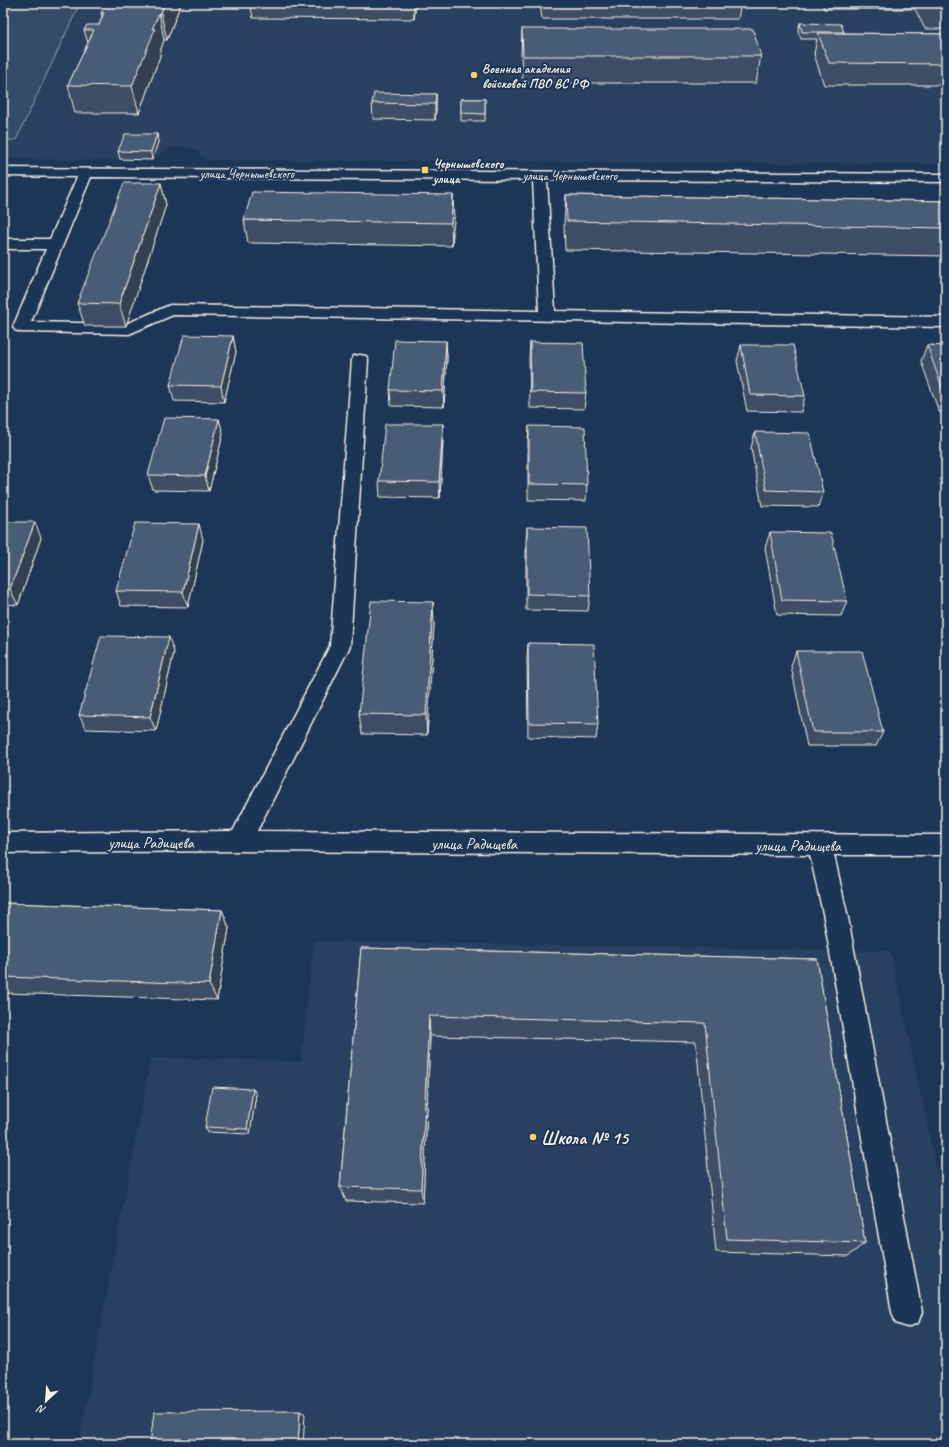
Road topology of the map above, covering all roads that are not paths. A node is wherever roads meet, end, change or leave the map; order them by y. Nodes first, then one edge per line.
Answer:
1 (3, 172) edge
2 (86, 172) junction
3 (540, 175) junction
4 (946, 178) edge
5 (3, 244) edge
6 (56, 244) junction
7 (547, 316) junction
8 (946, 322) edge
9 (360, 360) dead end
10 (240, 841) junction
11 (3, 843) edge
12 (820, 845) junction
13 (946, 845) edge
14 (907, 1312) dead end

1 - 2 street, улица Чернышевского
2 - 3 street, улица Чернышевского
2 - 6 street
3 - 4 street, улица Чернышевского
3 - 7 street
5 - 6 street
6 - 7 street
7 - 8 street
9 - 10 street
10 - 11 street, улица Радищева
10 - 12 street, улица Радищева
12 - 13 street, улица Радищева
12 - 14 street

